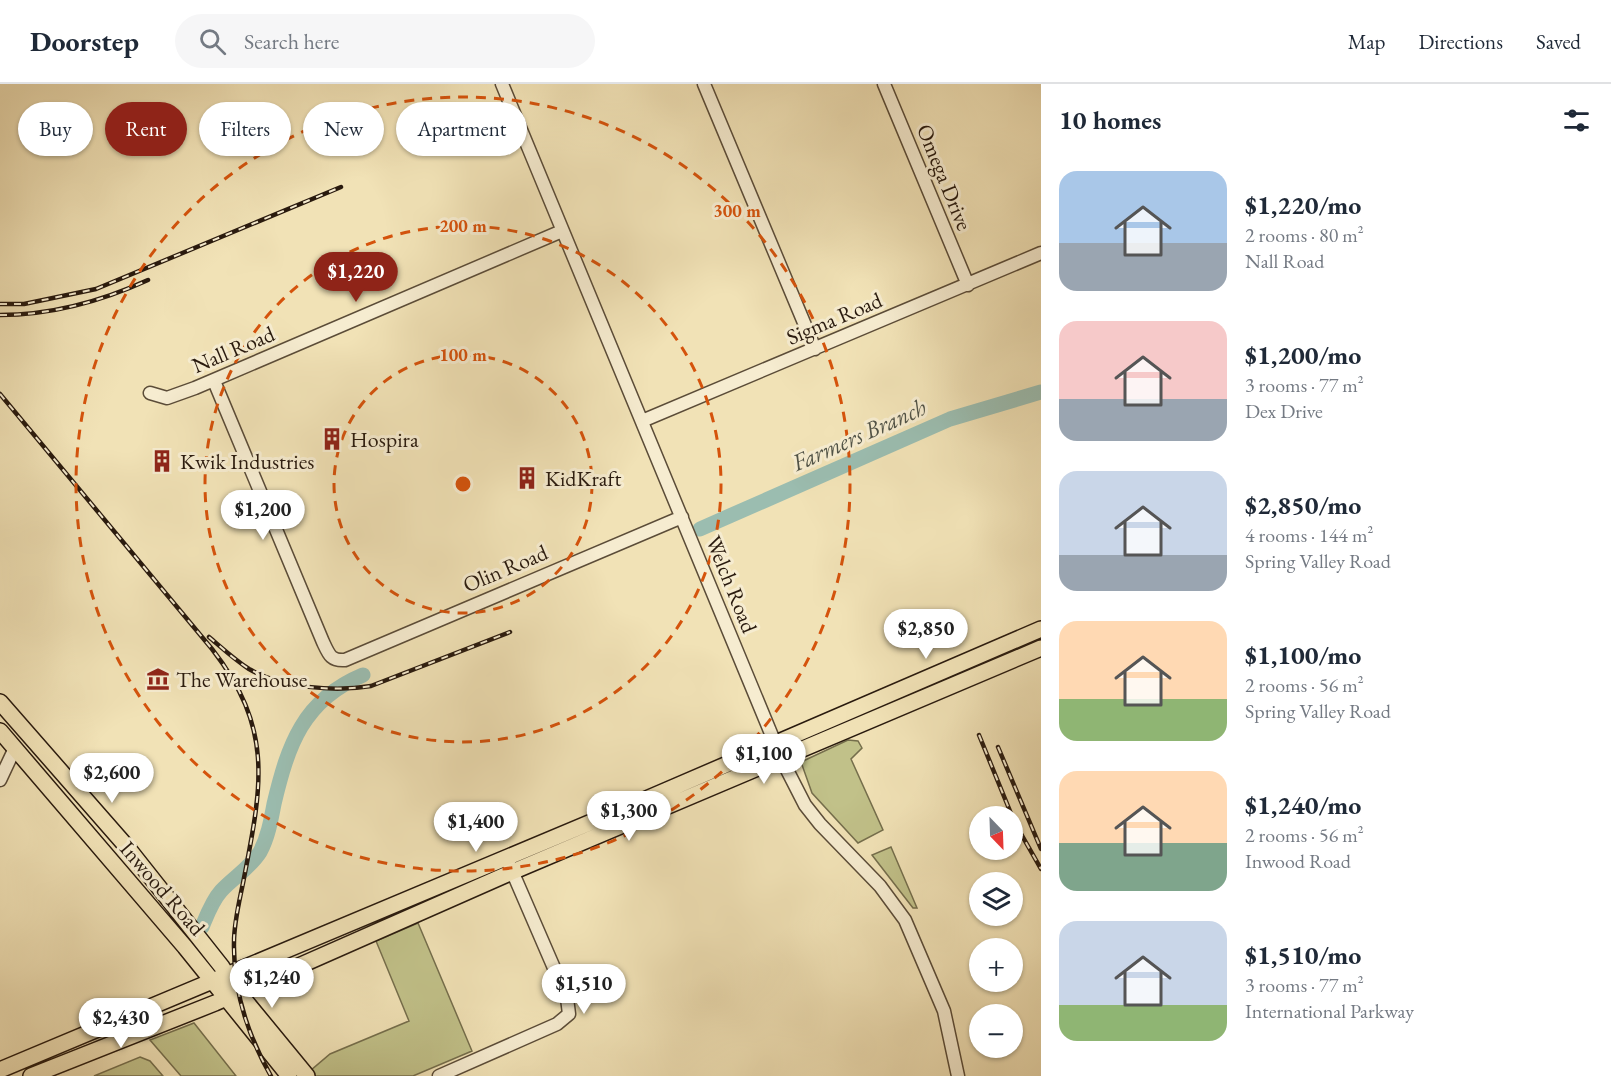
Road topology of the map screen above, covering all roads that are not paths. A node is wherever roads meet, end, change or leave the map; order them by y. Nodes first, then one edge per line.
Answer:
1 (502, 84) edge
2 (704, 84) edge
3 (884, 84) edge
4 (562, 231) junction
5 (1041, 254) edge
6 (968, 285) junction
7 (814, 349) junction
8 (214, 381) junction
9 (150, 393) dead end
10 (642, 421) junction
11 (682, 517) junction
12 (1041, 629) edge
13 (1013, 641) junction
14 (1041, 648) edge
15 (1020, 657) junction
16 (0, 702) edge
17 (0, 731) edge
18 (29, 734) junction
19 (775, 743) junction
20 (15, 748) junction
21 (782, 760) junction
22 (0, 780) edge
23 (127, 847) junction
24 (109, 860) junction
25 (509, 865) junction
26 (404, 901) junction
27 (411, 917) junction
28 (228, 976) junction
29 (213, 982) junction
30 (232, 995) junction
31 (153, 1007) junction
32 (120, 1021) junction
33 (139, 1032) junction
34 (81, 1055) junction
35 (0, 1070) edge
36 (31, 1076) edge
37 (289, 1076) edge
38 (307, 1076) edge
39 (439, 1076) edge
40 (958, 1076) edge

1 - 4 street, Welch Road
2 - 7 street
3 - 6 street, Omega Drive
4 - 8 street, Nall Road
4 - 10 street, Welch Road
5 - 6 street, Sigma Road
6 - 7 street, Sigma Road
7 - 10 street, Sigma Road
8 - 9 street, Nall Road
8 - 11 street, Olin Road
10 - 11 street, Welch Road
11 - 19 street, Welch Road
12 - 13 main road
13 - 15 main road
13 - 19 main road
14 - 15 main road
15 - 21 main road
16 - 18 main road, Inwood Road
17 - 20 main road, Inwood Road
18 - 20 main road
18 - 23 main road, Inwood Road
19 - 21 street, Welch Road
19 - 25 main road
20 - 22 street
20 - 24 main road, Inwood Road
21 - 25 main road
21 - 40 street, Welch Road
23 - 24 main road
23 - 28 main road, Inwood Road
24 - 29 main road, Inwood Road
25 - 26 main road
25 - 27 main road
25 - 39 street
26 - 27 main road
26 - 28 main road
27 - 30 main road
28 - 29 main road
28 - 30 main road, Inwood Road
29 - 30 main road, Inwood Road
29 - 31 main road
30 - 33 main road
30 - 37 main road, Inwood Road
30 - 38 main road, Inwood Road
31 - 32 main road
31 - 33 main road
32 - 34 main road
32 - 35 main road
33 - 34 main road
34 - 36 main road

